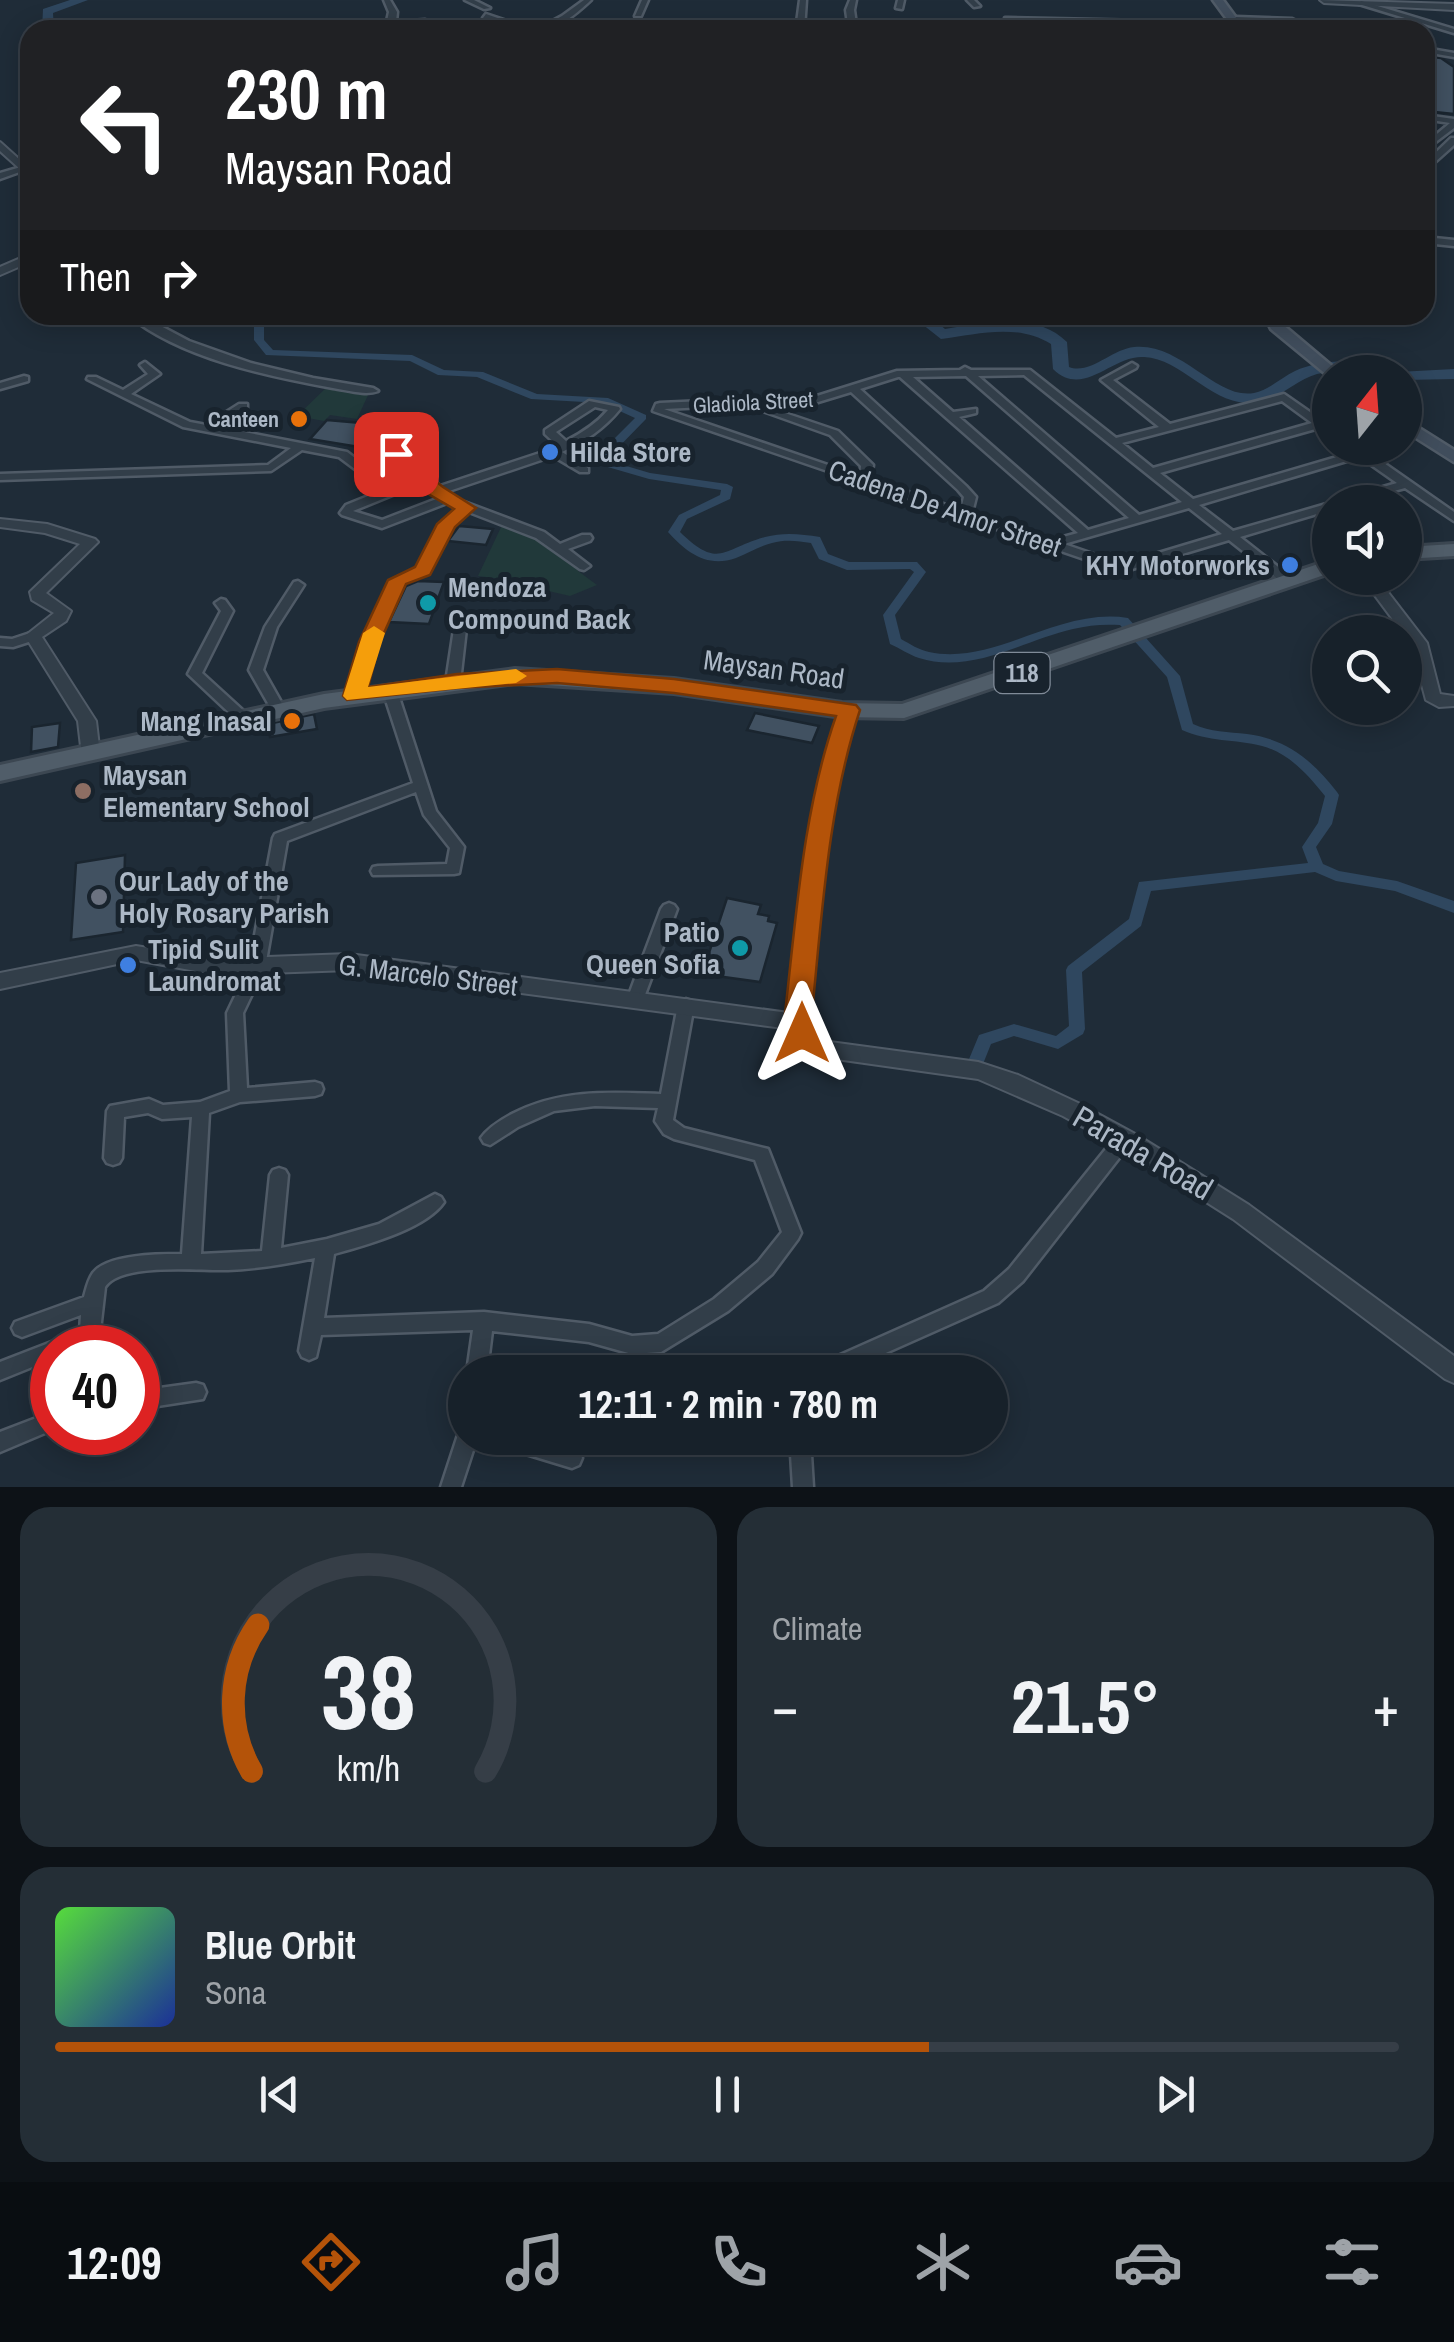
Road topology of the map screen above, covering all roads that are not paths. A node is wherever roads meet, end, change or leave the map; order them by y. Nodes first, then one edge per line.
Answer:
1 (468, 0) edge
2 (588, 0) edge
3 (645, 0) edge
4 (1218, 0) edge
5 (1324, 0) edge
6 (1362, 4) junction
7 (1431, 4) edge
8 (1454, 6) edge
9 (638, 14) dead end
10 (503, 20) edge
11 (556, 20) edge
12 (1235, 20) edge
13 (1415, 20) edge
14 (1435, 26) edge
15 (1435, 118) edge
16 (1441, 119) junction
17 (1454, 123) edge
18 (1435, 124) edge
19 (0, 145) edge
20 (20, 165) edge
21 (148, 325) edge
22 (1276, 325) edge
23 (1312, 356) edge
24 (144, 366) dead end
25 (1132, 366) dead end
26 (965, 370) junction
27 (903, 374) junction
28 (24, 379) dead end
29 (92, 379) dead end
30 (0, 386) edge
31 (852, 388) junction
32 (373, 391) dead end
33 (124, 393) junction
34 (740, 401) junction
35 (242, 406) dead end
36 (658, 410) joint
37 (972, 411) dead end
38 (952, 416) junction
39 (1312, 417) edge
40 (1168, 428) junction
41 (208, 429) junction
42 (1312, 430) edge
43 (1118, 441) junction
44 (1422, 442) edge
45 (301, 445) junction
46 (557, 448) junction
47 (396, 454) dead end
48 (1454, 457) edge
49 (1312, 465) edge
50 (1379, 465) edge
51 (584, 470) dead end
52 (1154, 471) junction
53 (0, 477) edge
54 (423, 478) junction
55 (865, 481) junction
56 (1406, 484) junction
57 (1402, 485) edge
58 (391, 491) junction
59 (442, 495) junction
60 (1193, 503) junction
61 (466, 508) junction
62 (1312, 511) edge
63 (966, 516) junction
64 (1454, 517) edge
65 (1137, 519) junction
66 (0, 523) edge
67 (1086, 534) junction
68 (1232, 535) junction
69 (586, 538) dead end
70 (1052, 544) junction
71 (559, 548) junction
72 (1454, 550) edge
73 (1422, 553) edge
74 (584, 566) dead end
75 (1312, 572) edge
76 (1287, 580) junction
77 (298, 585) dead end
78 (1382, 595) edge
79 (221, 604) dead end
80 (460, 629) dead end
81 (34, 636) junction
82 (0, 642) edge
83 (453, 680) junction
84 (390, 690) junction
85 (354, 696) junction
86 (1454, 701) edge
87 (278, 710) junction
88 (848, 712) junction
89 (242, 716) junction
90 (91, 755) junction
91 (0, 773) edge
92 (421, 785) junction
93 (378, 871) dead end
94 (669, 909) dead end
95 (257, 967) junction
96 (0, 981) edge
97 (634, 1000) junction
98 (686, 1005) junction
99 (798, 1022) junction
100 (315, 1090) dead end
101 (239, 1095) junction
102 (668, 1101) junction
103 (201, 1109) junction
104 (490, 1138) dead end
105 (1124, 1139) junction
106 (113, 1158) dead end
107 (280, 1175) dead end
108 (435, 1202) dead end
109 (326, 1247) junction
110 (271, 1256) junction
111 (191, 1259) junction
112 (94, 1302) junction
113 (484, 1321) junction
114 (91, 1325) edge
115 (312, 1327) junction
116 (22, 1328) dead end
117 (309, 1351) dead end
118 (479, 1355) edge
119 (861, 1355) edge
120 (30, 1359) edge
121 (0, 1371) edge
122 (1454, 1372) edge
123 (196, 1392) dead end
124 (160, 1397) edge
125 (30, 1430) edge
126 (0, 1442) edge
127 (462, 1455) edge
128 (562, 1455) edge
129 (801, 1455) edge
130 (572, 1458) dead end
131 (451, 1487) edge
132 (803, 1487) edge

1 - 10 street
2 - 11 street
3 - 9 street
4 - 12 main road
5 - 6 street
6 - 7 street
6 - 13 street
7 - 8 street
7 - 14 street
15 - 16 street
16 - 17 street
16 - 18 street
19 - 20 street
21 - 32 street
22 - 23 main road
24 - 33 street
25 - 40 street
26 - 27 street, Gladiola Street
26 - 43 street, Gladiola Street
26 - 65 street
27 - 31 street, Gladiola Street
27 - 38 street
28 - 30 street
29 - 33 street
31 - 34 street, Gladiola Street
31 - 63 street
33 - 41 street
34 - 36 street, Gladiola Street
34 - 55 street
35 - 41 street
36 - 55 street, Cadena De Amor Street
37 - 38 street
38 - 67 street
39 - 40 street
40 - 43 street
41 - 45 street
42 - 52 street
43 - 52 street
44 - 48 main road
45 - 53 street
45 - 58 street
46 - 46 street
46 - 51 street
46 - 59 street
47 - 54 street
49 - 60 street
50 - 56 street
52 - 60 street
54 - 58 street
54 - 59 street
55 - 63 street, Cadena De Amor Street
56 - 57 street
56 - 64 street
58 - 59 street
59 - 61 street
60 - 65 street
60 - 68 street
61 - 71 street
61 - 85 street
62 - 68 street, Cadena De Amor Street
63 - 70 street, Cadena De Amor Street
65 - 67 street
66 - 81 street
67 - 70 street
68 - 70 street, Cadena De Amor Street
68 - 76 street
69 - 71 street
71 - 74 street
72 - 73 main road
75 - 76 main road, 118
76 - 88 main road, Maysan Road / 118
77 - 87 street
78 - 86 street
79 - 89 street
80 - 83 street
81 - 82 street
81 - 90 street
83 - 84 main road, Maysan Road / 118
83 - 88 main road, Maysan Road / 118
84 - 85 main road, Maysan Road / 118
84 - 92 street
85 - 87 main road, Maysan Road / 118
87 - 89 main road, Maysan Road / 118
88 - 99 street
89 - 90 main road, Maysan Road / 118
90 - 91 main road, Maysan Road / 118
92 - 93 street
92 - 95 street
94 - 97 street
95 - 96 street, G. Marcelo Street
95 - 97 street, G. Marcelo Street
95 - 101 street
97 - 98 street, G. Marcelo Street
98 - 99 street, G. Marcelo Street
98 - 102 street
99 - 105 street, Parada Road
100 - 101 street
101 - 103 street
102 - 104 street
102 - 113 street
103 - 106 street
103 - 111 street
105 - 119 street
105 - 122 street, Parada Road
107 - 110 street
108 - 109 street
109 - 110 street
109 - 115 street
110 - 111 street
111 - 112 street
112 - 114 street
112 - 116 street
113 - 115 street
113 - 118 street
115 - 117 street
120 - 121 street
123 - 124 street
125 - 126 street
127 - 131 street
128 - 130 street
129 - 132 street

